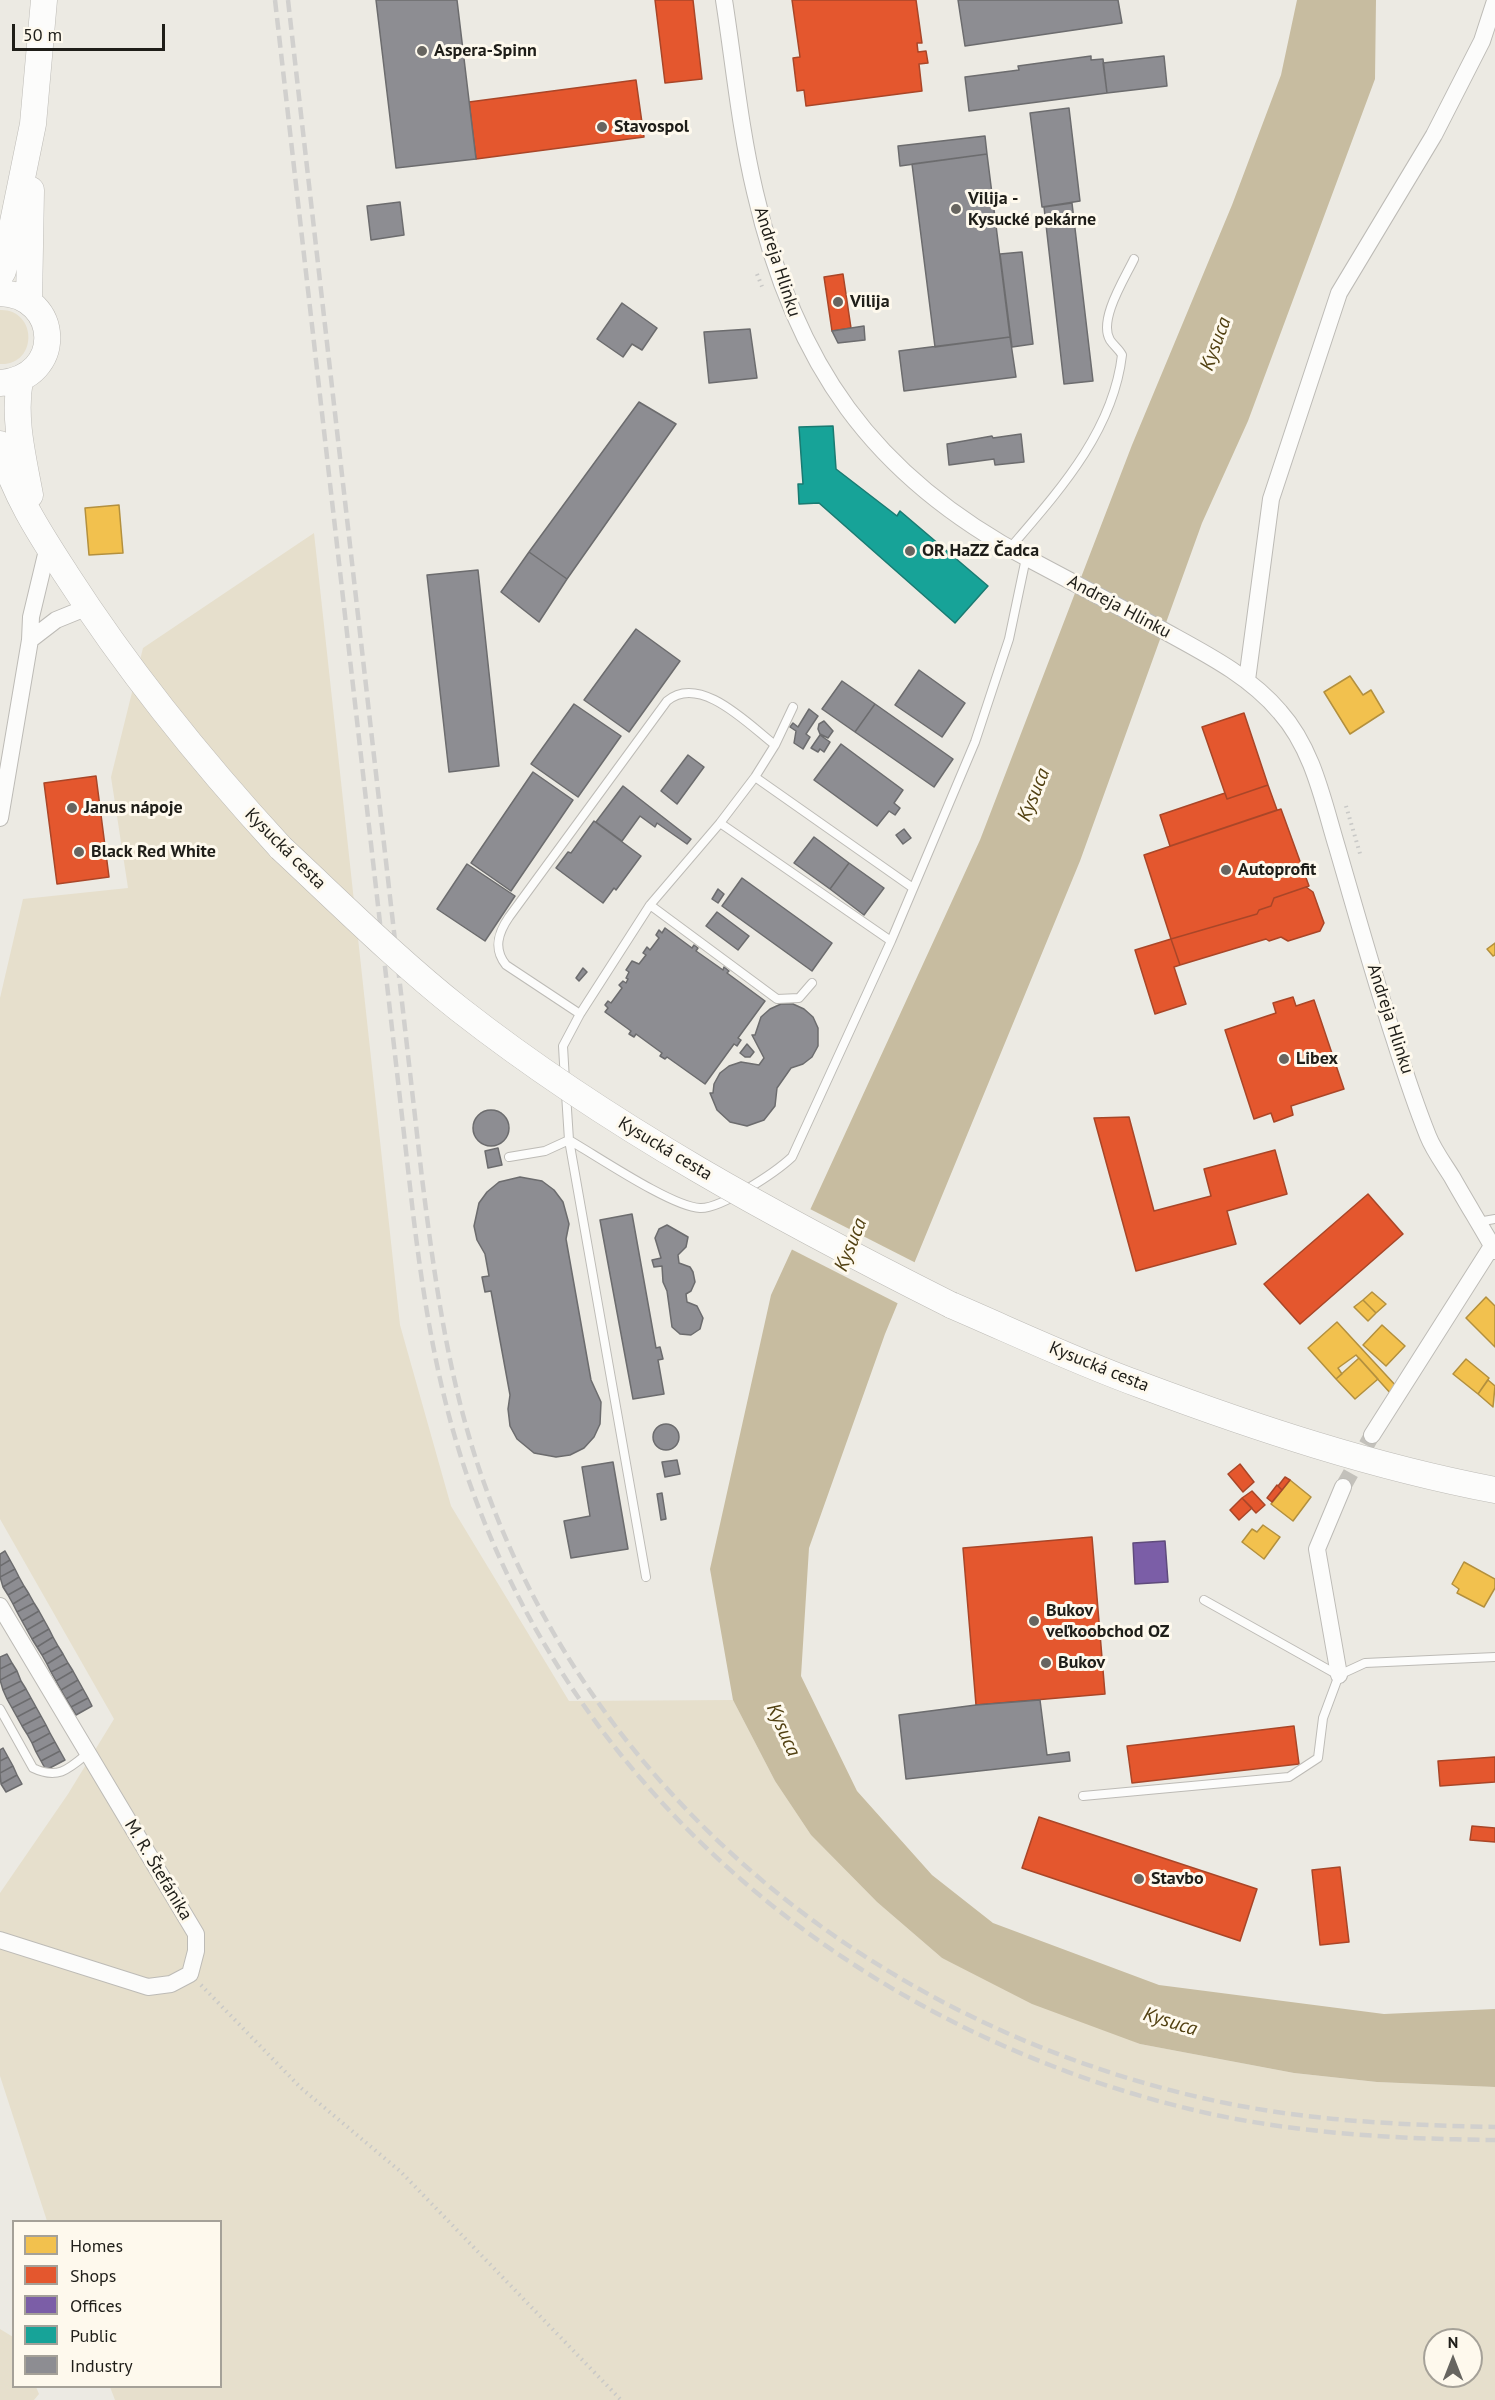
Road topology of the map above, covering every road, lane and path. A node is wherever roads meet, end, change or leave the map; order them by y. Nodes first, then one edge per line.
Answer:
1 (44, 0) edge
2 (724, 0) edge
3 (1495, 1) edge
4 (33, 124) junction
5 (1134, 260) dead end
6 (0, 276) edge
7 (0, 293) edge
8 (29, 302) junction
9 (10, 382) edge
10 (0, 444) edge
11 (34, 519) junction
12 (48, 546) junction
13 (1010, 548) junction
14 (1026, 558) junction
15 (87, 607) junction
16 (30, 640) junction
17 (1247, 680) junction
18 (794, 707) dead end
19 (775, 745) junction
20 (755, 777) junction
21 (1346, 804) dead end
22 (0, 818) edge
23 (720, 823) junction
24 (1362, 859) dead end
25 (913, 888) junction
26 (650, 905) junction
27 (891, 941) junction
28 (812, 983) dead end
29 (580, 1014) junction
30 (569, 1140) junction
31 (509, 1157) dead end
32 (1487, 1221) edge
33 (1494, 1248) edge
34 (1372, 1435) tunnel mouth
35 (1343, 1487) tunnel mouth
36 (1495, 1490) edge
37 (646, 1578) dead end
38 (1204, 1600) dead end
39 (0, 1606) edge
40 (1495, 1658) edge
41 (1339, 1675) junction
42 (0, 1709) edge
43 (88, 1753) junction
44 (1083, 1796) dead end
45 (0, 1940) edge
46 (190, 1974) junction
47 (621, 2400) edge

1 - 4 main road
2 - 13 street, Andreja Hlinku
3 - 17 street
4 - 6 main road
4 - 8 main road
5 - 13 lane
7 - 8 main road
8 - 9 main road, Kysucká cesta
9 - 11 main road, Kysucká cesta
10 - 11 main road, Kysucká cesta
11 - 12 main road, Kysucká cesta
12 - 15 main road, Kysucká cesta
12 - 16 street
13 - 14 street, Andreja Hlinku
14 - 17 street, Andreja Hlinku
14 - 25 lane
15 - 16 street
15 - 36 main road, Kysucká cesta, bridge
16 - 22 street
17 - 32 street, Andreja Hlinku
18 - 19 lane
19 - 20 lane
19 - 29 lane
20 - 23 lane
20 - 25 lane
21 - 24 path
23 - 26 lane
23 - 27 lane
25 - 27 lane
26 - 28 lane
26 - 29 lane
27 - 30 lane
29 - 30 lane
30 - 31 lane
30 - 37 lane
32 - 33 street, Andreja Hlinku
33 - 34 street, Andreja Hlinku
35 - 41 street
38 - 41 lane
39 - 43 street, M. R. Štefánika
40 - 41 lane
41 - 44 lane
42 - 43 lane
43 - 46 street, M. R. Štefánika
45 - 46 street
46 - 47 path

